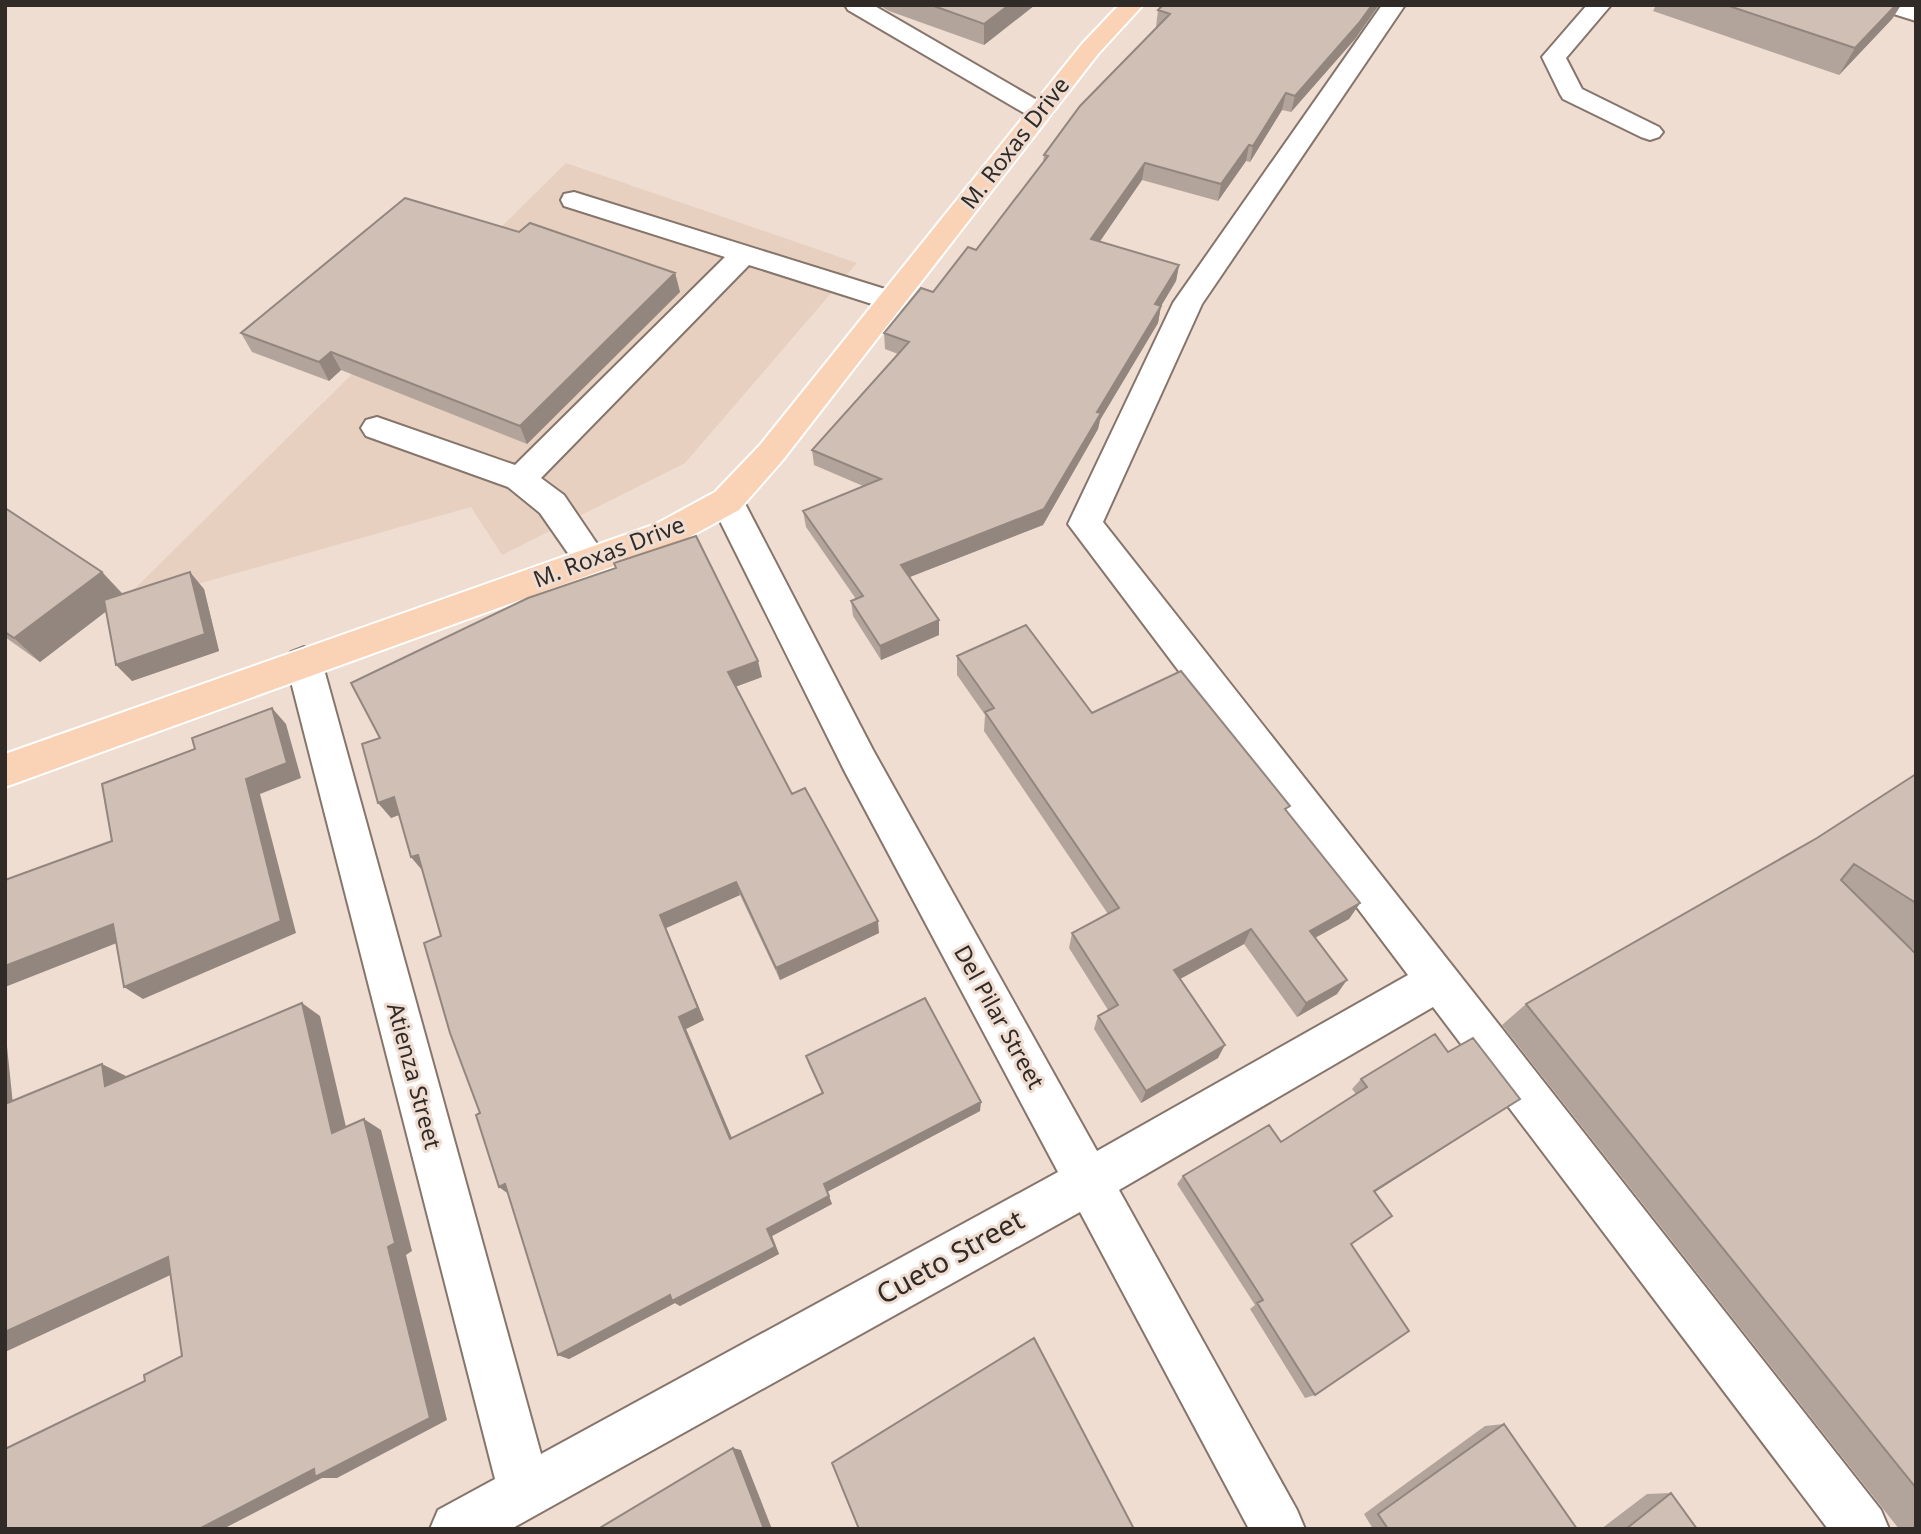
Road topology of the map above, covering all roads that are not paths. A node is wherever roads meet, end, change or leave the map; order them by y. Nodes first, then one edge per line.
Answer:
1 (856, 5) edge
2 (1132, 5) edge
3 (1394, 5) edge
4 (1600, 5) edge
5 (1889, 5) edge
6 (1916, 14) edge
7 (1040, 112) junction
8 (1650, 132) dead end
9 (574, 200) dead end
10 (744, 254) junction
11 (891, 301) junction
12 (377, 428) dead end
13 (520, 479) junction
14 (727, 501) junction
15 (591, 560) junction
16 (304, 662) junction
17 (5, 771) edge
18 (1439, 980) junction
19 (1089, 1181) junction
20 (524, 1490) junction
21 (457, 1529) edge
22 (1278, 1529) edge
23 (1863, 1529) edge

1 - 7 street
2 - 7 main road, M. Roxas Drive
3 - 18 street
4 - 8 street
5 - 6 street
7 - 11 main road, M. Roxas Drive
9 - 10 street
10 - 11 street
10 - 13 street
11 - 14 main road, M. Roxas Drive
12 - 13 street
13 - 15 street
14 - 15 main road, M. Roxas Drive
14 - 19 street, Del Pilar Street
15 - 16 main road, M. Roxas Drive
16 - 17 main road, M. Roxas Drive
16 - 20 street, Atienza Street
18 - 19 street, Cueto Street
18 - 23 street
19 - 20 street, Cueto Street
19 - 22 street, Del Pilar Street
20 - 21 street, Cueto Street

